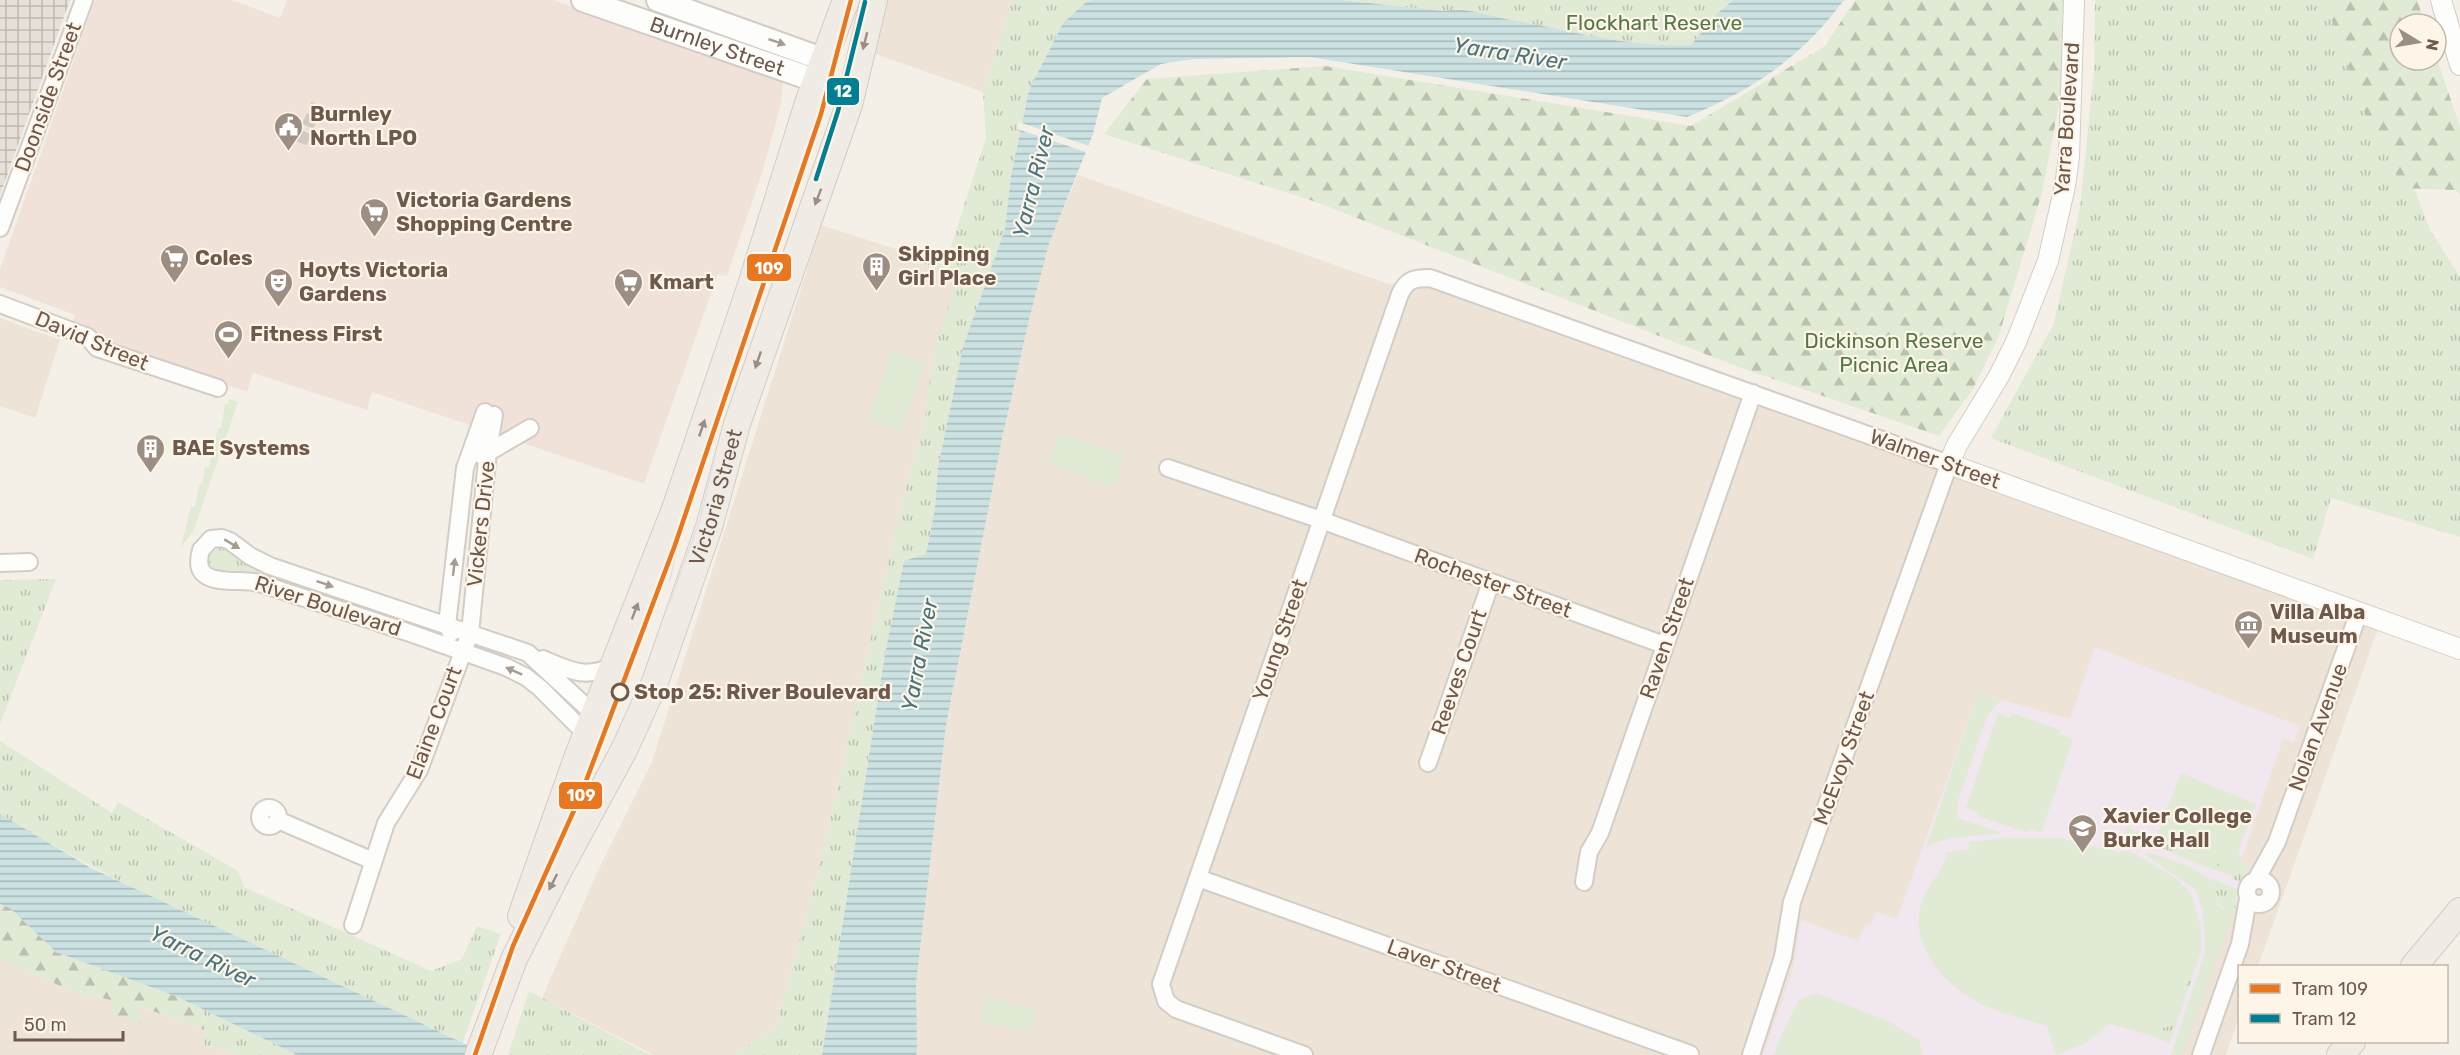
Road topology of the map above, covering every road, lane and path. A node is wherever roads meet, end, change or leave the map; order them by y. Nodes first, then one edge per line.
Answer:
1 (84, 0) edge
2 (583, 0) edge
3 (658, 0) edge
4 (846, 0) edge
5 (874, 0) edge
6 (2074, 0) edge
7 (2441, 0) edge
8 (614, 5) edge
9 (2460, 65) edge
10 (821, 70) junction
11 (855, 84) junction
12 (0, 228) edge
13 (1408, 282) joint
14 (0, 304) edge
15 (218, 388) dead end
16 (1753, 393) junction
17 (530, 428) dead end
18 (488, 454) junction
19 (1949, 464) junction
20 (1168, 468) dead end
21 (462, 494) junction
22 (1321, 520) junction
23 (459, 522) junction
24 (481, 524) junction
25 (30, 562) dead end
26 (0, 563) edge
27 (1491, 582) junction
28 (376, 602) junction
29 (2359, 612) junction
30 (416, 615) junction
31 (369, 619) junction
32 (447, 625) junction
33 (410, 633) junction
34 (470, 633) junction
35 (1664, 645) junction
36 (2460, 649) edge
37 (462, 652) junction
38 (528, 653) junction
39 (614, 666) junction
40 (590, 724) junction
41 (620, 758) junction
42 (1428, 763) dead end
43 (278, 820) dead end
44 (373, 861) junction
45 (1198, 878) junction
46 (1584, 882) dead end
47 (2263, 883) junction
48 (2255, 902) junction
49 (2460, 912) edge
50 (353, 926) dead end
51 (2415, 965) edge
52 (507, 974) junction
53 (2350, 1043) edge
54 (1296, 1054) edge
55 (1690, 1054) edge
56 (478, 1055) edge
57 (1751, 1055) edge
58 (2201, 1055) edge
59 (2340, 1055) edge

1 - 12 street, Doonside Street
2 - 8 main road, Burnley Street
3 -> 10 main road, Burnley Street
4 - 10 main road, Victoria Street
5 -> 11 main road, Victoria Street
6 - 19 street, Yarra Boulevard
7 - 9 street
8 - 10 main road, Burnley Street
10 - 11 main road
39 -> 10 main road, Victoria Street
11 -> 41 main road, Victoria Street
13 - 16 street, Walmer Street
13 - 22 street, Young Street
14 - 15 street, David Street
16 - 19 street, Walmer Street
16 - 35 street, Raven Street
17 - 18 street
18 - 21 street
18 - 21 street, Vickers Drive
18 - 24 street, Vickers Drive
19 - 29 street, Walmer Street
19 - 57 street, McEvoy Street
20 - 22 street, Rochester Street
21 - 23 street, Vickers Drive
22 - 27 street, Rochester Street
22 - 45 street, Young Street
23 - 24 street
32 -> 23 street, Vickers Drive
24 - 34 street, Vickers Drive
25 - 26 street
27 - 35 street, Rochester Street
27 - 42 street, Reeves Court
28 - 30 street, River Boulevard
28 - 31 street
31 -> 28 street, River Boulevard
29 - 36 street, Walmer Street
29 - 47 street, Nolan Avenue
30 - 32 street, River Boulevard
30 - 33 street
31 - 33 street, River Boulevard
32 - 34 street, River Boulevard
32 - 37 street
33 - 37 street, River Boulevard
34 - 37 street, Vickers Drive
34 - 38 street, River Boulevard
35 - 46 street, Raven Street
40 -> 37 street, River Boulevard
37 - 44 street, Elaine Court
38 - 39 street, River Boulevard
38 - 40 street, River Boulevard
39 - 40 main road, Victoria Street
40 - 41 main road
40 - 52 main road, Victoria Street
41 -> 52 main road, Victoria Street
43 - 44 street
44 - 50 street, Elaine Court
45 - 54 street, Young Street
45 - 55 street, Laver Street
47 - 48 street
47 - 48 street
48 - 58 street
49 - 51 main road
52 - 56 main road, Victoria Street
53 - 59 main road

